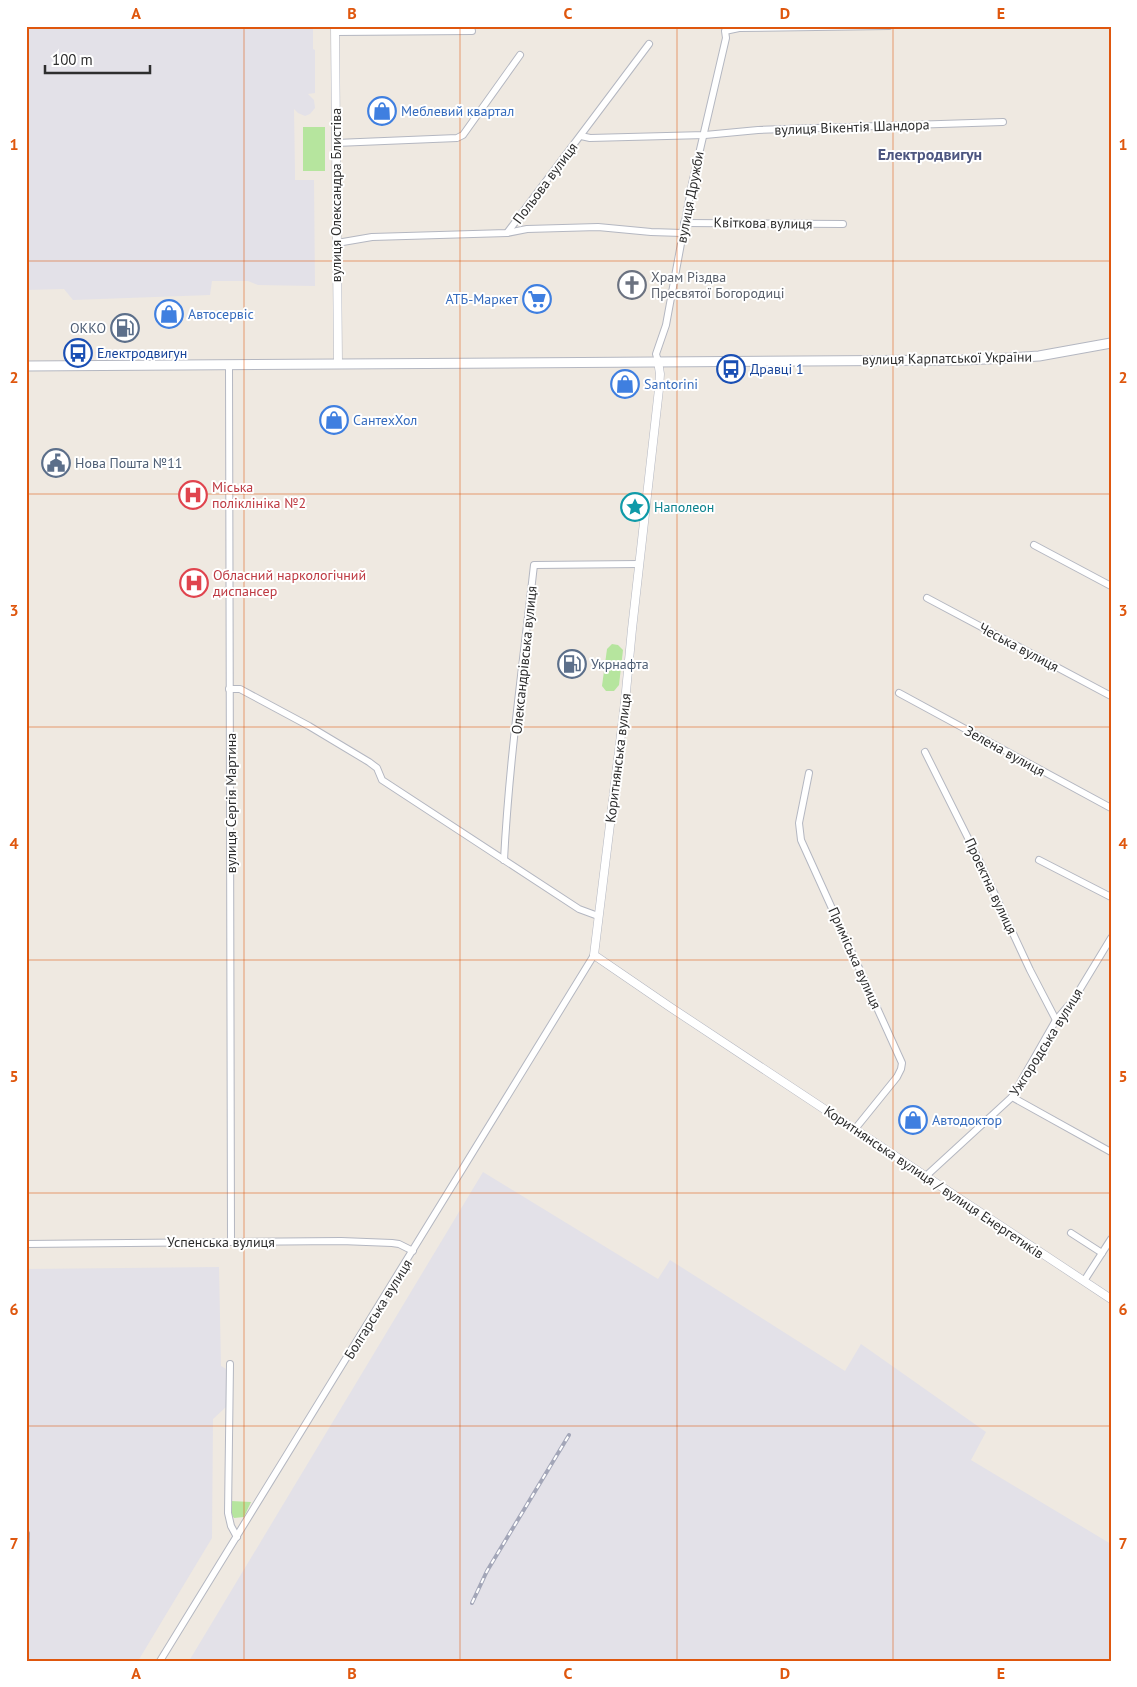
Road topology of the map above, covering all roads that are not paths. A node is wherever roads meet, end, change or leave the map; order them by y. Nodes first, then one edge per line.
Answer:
1 (889, 26) edge
2 (335, 29) edge
3 (472, 31) dead end
4 (650, 44) dead end
5 (520, 54) dead end
6 (1003, 122) dead end
7 (702, 135) junction
8 (581, 136) junction
9 (336, 142) junction
10 (684, 223) junction
11 (843, 224) dead end
12 (508, 233) junction
13 (682, 233) junction
14 (337, 243) junction
15 (1111, 343) edge
16 (658, 361) junction
17 (338, 364) junction
18 (229, 365) junction
19 (26, 366) edge
20 (1034, 545) dead end
21 (639, 564) junction
22 (1111, 586) edge
23 (927, 598) dead end
24 (229, 688) junction
25 (899, 693) dead end
26 (1111, 696) edge
27 (925, 752) dead end
28 (809, 773) dead end
29 (1111, 808) edge
30 (504, 860) junction
31 (1040, 860) dead end
32 (1111, 897) edge
33 (598, 916) junction
34 (1111, 938) edge
35 (594, 955) junction
36 (1056, 1020) junction
37 (1012, 1097) junction
38 (856, 1129) junction
39 (1111, 1152) edge
40 (926, 1176) junction
41 (1071, 1233) dead end
42 (1111, 1240) edge
43 (231, 1242) junction
44 (26, 1244) edge
45 (413, 1251) junction
46 (1102, 1253) junction
47 (1084, 1281) junction
48 (1111, 1299) edge
49 (230, 1364) dead end
50 (237, 1536) junction
51 (160, 1661) edge

1 - 7 street, вулиця Дружби
2 - 3 street
2 - 9 street, вулиця Олександра Блистіва
4 - 8 street, Польова вулиця
5 - 9 street
6 - 7 street, вулиця Вікентія Шандора
7 - 8 street, вулиця Вікентія Шандора
7 - 10 street, вулиця Дружби
8 - 12 street, Польова вулиця
9 - 14 street, вулиця Олександра Блистіва
10 - 11 street, Квіткова вулиця
10 - 13 street, вулиця Дружби
12 - 13 street
12 - 14 street, Польова вулиця
13 - 16 street, вулиця Дружби
14 - 17 street, вулиця Олександра Блистіва
15 - 16 main road, вулиця Карпатської України
16 - 17 main road, вулиця Карпатської України
16 - 21 street, Коритнянська вулиця
17 - 18 main road
18 - 19 main road
18 - 24 street, вулиця Сергія Мартина
20 - 22 street
21 - 30 street, Олександрівська вулиця
21 - 33 street, Коритнянська вулиця
23 - 26 street, Чеська вулиця
24 - 30 street
24 - 43 street, вулиця Сергія Мартина
25 - 29 street, Зелена вулиця
27 - 36 street, Проектна вулиця
28 - 38 street, Приміська вулиця
30 - 33 street
31 - 32 street
33 - 35 street, Коритнянська вулиця
34 - 36 street, Ужгородська вулиця
35 - 38 street, Коритнянська вулиця / вулиця Енергетиків
35 - 45 street, Болгарська вулиця
36 - 37 street, Ужгородська вулиця
37 - 39 street
37 - 40 street, Ужгородська вулиця
38 - 40 street, Коритнянська вулиця / вулиця Енергетиків
40 - 47 street, Коритнянська вулиця / вулиця Енергетиків
41 - 46 street
42 - 46 street
43 - 44 street, Успенська вулиця
43 - 45 street, Успенська вулиця
45 - 50 street, Болгарська вулиця
46 - 47 street
47 - 48 street, Коритнянська вулиця / вулиця Енергетиків
49 - 50 street
50 - 51 street, Болгарська вулиця

